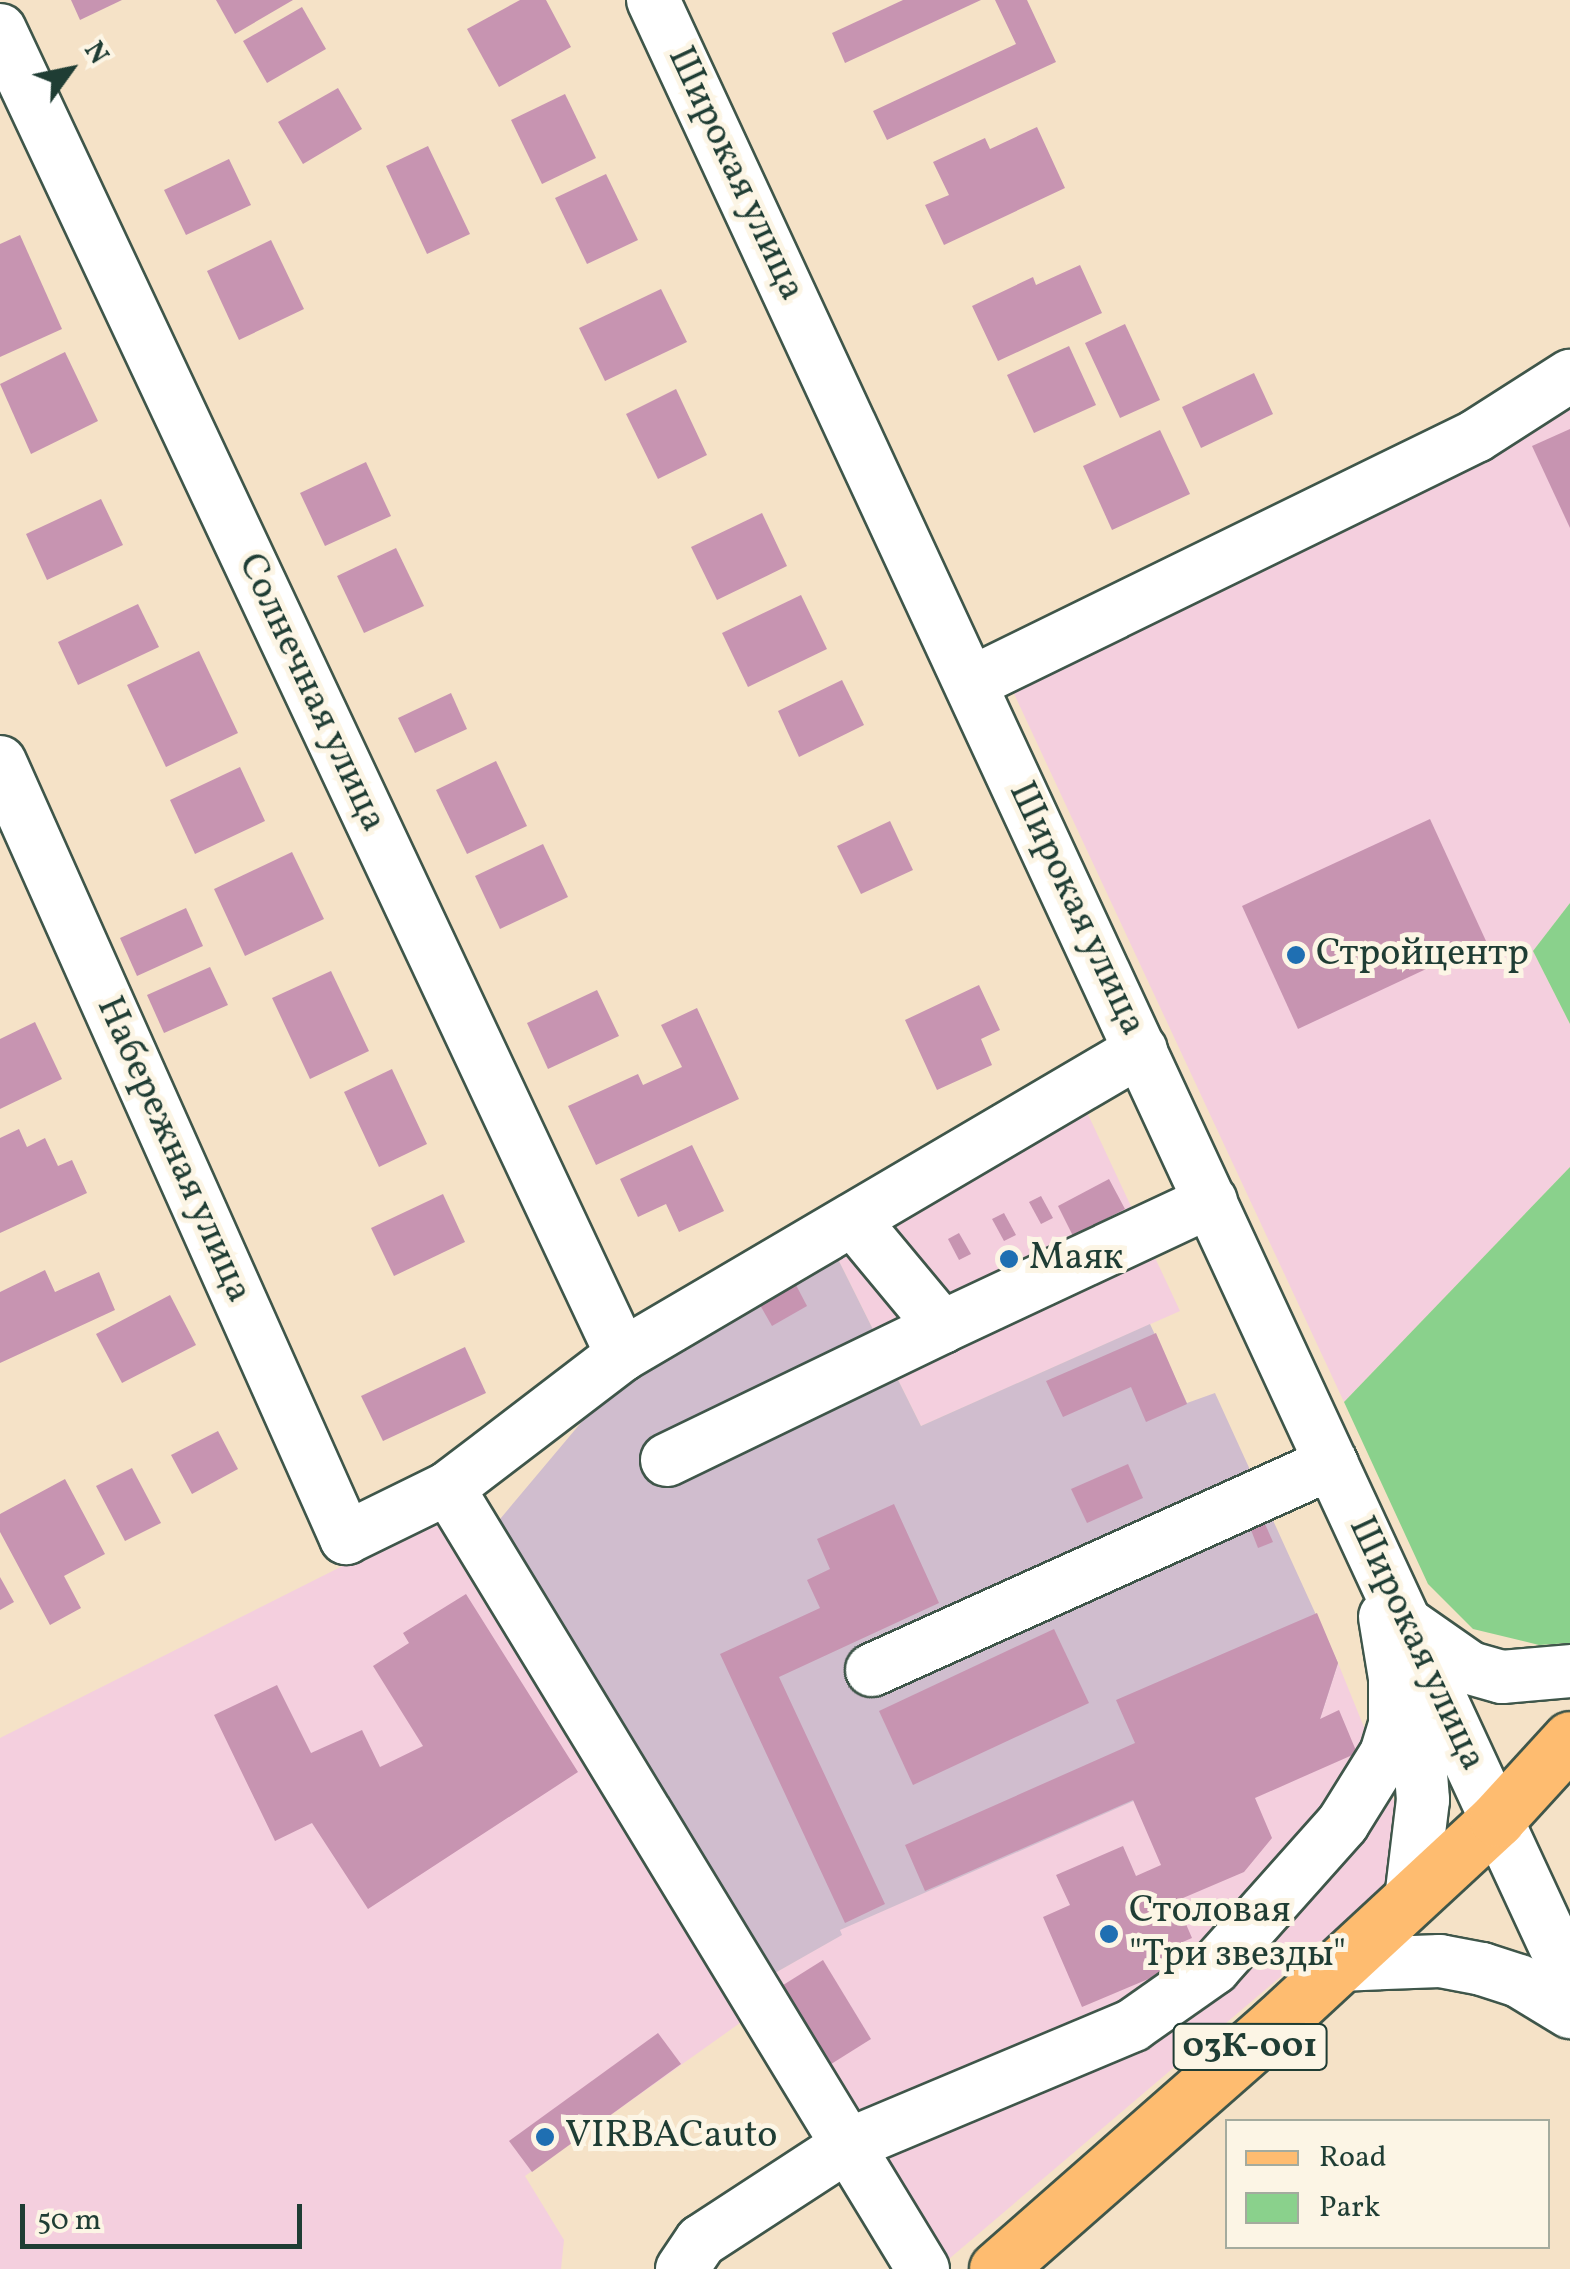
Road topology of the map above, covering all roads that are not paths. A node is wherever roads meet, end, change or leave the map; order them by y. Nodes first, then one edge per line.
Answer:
1 (653, 0) edge
2 (0, 30) edge
3 (1570, 376) edge
4 (973, 682) junction
5 (0, 762) edge
6 (1141, 1050) junction
7 (1211, 1201) junction
8 (854, 1221) junction
9 (942, 1327) junction
10 (622, 1355) junction
11 (667, 1460) dead end
12 (1332, 1463) junction
13 (448, 1488) junction
14 (1375, 1556) junction
15 (1405, 1622) junction
16 (872, 1670) dead end
17 (1570, 1671) edge
18 (1570, 1739) edge
19 (1497, 1819) junction
20 (1410, 1899) junction
21 (1339, 1965) junction
22 (1570, 1978) edge
23 (1570, 2012) edge
24 (848, 2144) junction
25 (682, 2269) edge
26 (924, 2269) edge
27 (997, 2269) edge

1 - 4 street, Широкая улица
2 - 10 street, Солнечная улица
3 - 4 street
4 - 6 street, Широкая улица
5 - 13 street, Набережная улица
6 - 7 street, Широкая улица
6 - 8 street
7 - 9 street
7 - 12 street, Широкая улица
8 - 9 street
8 - 10 street
9 - 11 street
10 - 13 street
12 - 14 street, Широкая улица
12 - 16 street
13 - 24 street
14 - 15 street, Широкая улица
14 - 24 street
15 - 17 street
15 - 19 street, Широкая улица
15 - 20 street
18 - 19 main road, 03К-001
19 - 20 main road, 03К-001
19 - 22 street, Широкая улица
20 - 21 main road, 03К-001
21 - 23 street
21 - 27 main road, 03К-001
24 - 25 street
24 - 26 street

